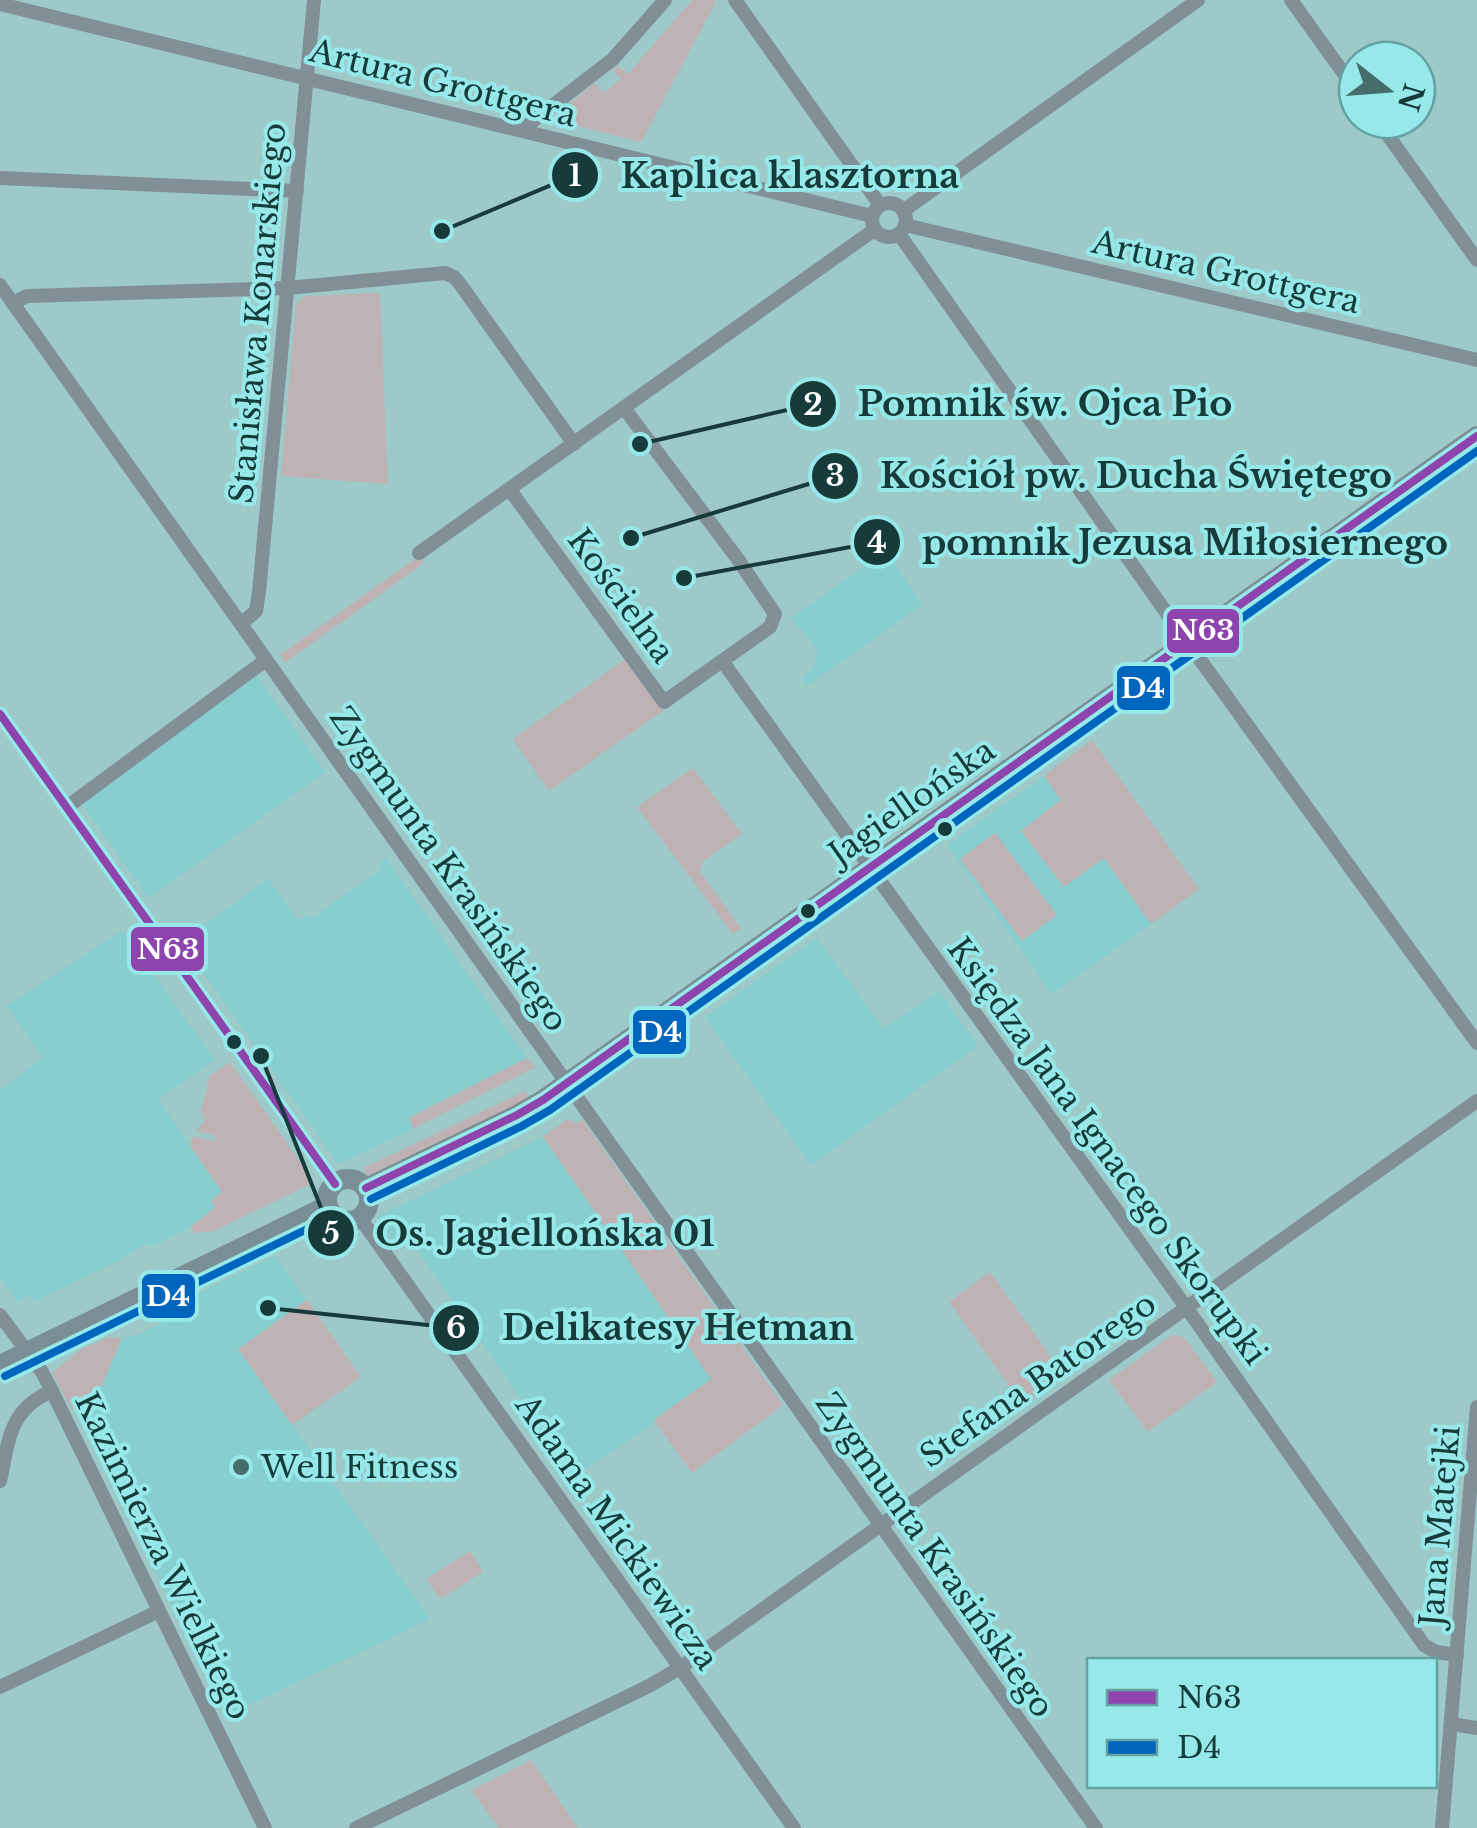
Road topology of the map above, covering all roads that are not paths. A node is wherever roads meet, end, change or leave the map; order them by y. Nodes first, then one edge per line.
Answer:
1 (314, 0) edge
2 (665, 0) edge
3 (734, 0) edge
4 (1198, 0) edge
5 (1291, 0) edge
6 (0, 4) edge
7 (1337, 64) edge
8 (307, 78) junction
9 (521, 130) junction
10 (1391, 140) edge
11 (0, 178) edge
12 (297, 191) junction
13 (876, 217) junction
14 (902, 223) junction
15 (1477, 260) edge
16 (0, 285) edge
17 (288, 288) junction
18 (13, 303) junction
19 (1477, 360) edge
20 (624, 408) junction
21 (1477, 436) edge
22 (574, 444) junction
23 (510, 490) junction
24 (419, 553) dead end
25 (241, 624) junction
26 (1188, 642) junction
27 (266, 660) junction
28 (722, 662) junction
29 (0, 714) edge
30 (67, 807) junction
31 (871, 868) junction
32 (1477, 1043) edge
33 (568, 1082) junction
34 (1477, 1101) edge
35 (335, 1184) junction
36 (366, 1188) junction
37 (328, 1206) junction
38 (360, 1218) junction
39 (1186, 1308) junction
40 (0, 1314) edge
41 (27, 1351) junction
42 (0, 1365) edge
43 (52, 1391) junction
44 (1477, 1407) edge
45 (0, 1481) edge
46 (880, 1525) junction
47 (159, 1611) junction
48 (1457, 1655) junction
49 (680, 1668) junction
50 (0, 1687) edge
51 (1451, 1724) junction
52 (1477, 1728) edge
53 (367, 1826) edge
54 (265, 1828) edge
55 (794, 1828) edge
56 (1096, 1828) edge
57 (1442, 1828) edge

1 - 8 street, Stanisława Konarskiego
2 - 9 street
3 - 13 street
4 - 14 street
5 - 7 street
6 - 8 street, Artura Grottgera
8 - 9 street, Artura Grottgera
8 - 12 street, Stanisława Konarskiego
9 - 13 street, Artura Grottgera
10 - 15 street
11 - 12 street
12 - 17 street, Stanisława Konarskiego
13 - 14 street
13 - 14 street
13 - 20 street
14 - 19 street, Artura Grottgera
14 - 26 street
16 - 18 street, Zygmunta Krasińskiego
17 - 18 street
17 - 22 street
17 - 25 street, Stanisława Konarskiego
18 - 25 street, Zygmunta Krasińskiego
20 - 22 street
20 - 28 street, Kościelna
21 - 26 street, Jagiellońska
22 - 23 street
23 - 24 street
23 - 28 street, Kościelna
25 - 27 street, Zygmunta Krasińskiego
26 - 31 street, Jagiellońska
26 - 32 street
27 - 30 street
27 - 33 street, Zygmunta Krasińskiego
28 - 31 street, Księdza Jana Ignacego Skorupki
29 - 30 street
30 - 35 street
31 - 33 street, Jagiellońska
31 - 39 street, Księdza Jana Ignacego Skorupki
33 - 36 street, Jagiellońska
33 - 46 street, Zygmunta Krasińskiego
34 - 39 street, Stefana Batorego
35 - 36 street
35 - 37 street
36 - 38 street
37 - 38 street
37 - 41 street
38 - 49 street, Adama Mickiewicza
39 - 46 street, Stefana Batorego
39 - 48 street, Księdza Jana Ignacego Skorupki
40 - 41 street, Kazimierza Wielkiego
41 - 42 street
41 - 43 street, Kazimierza Wielkiego
43 - 45 street
43 - 47 street, Kazimierza Wielkiego
44 - 48 street, Jana Matejki
46 - 49 street, Stefana Batorego
46 - 56 street, Zygmunta Krasińskiego
47 - 50 street
47 - 54 street, Kazimierza Wielkiego
48 - 51 street, Jana Matejki
49 - 53 street, Stefana Batorego
49 - 55 street, Adama Mickiewicza
51 - 52 street
51 - 57 street, Jana Matejki

